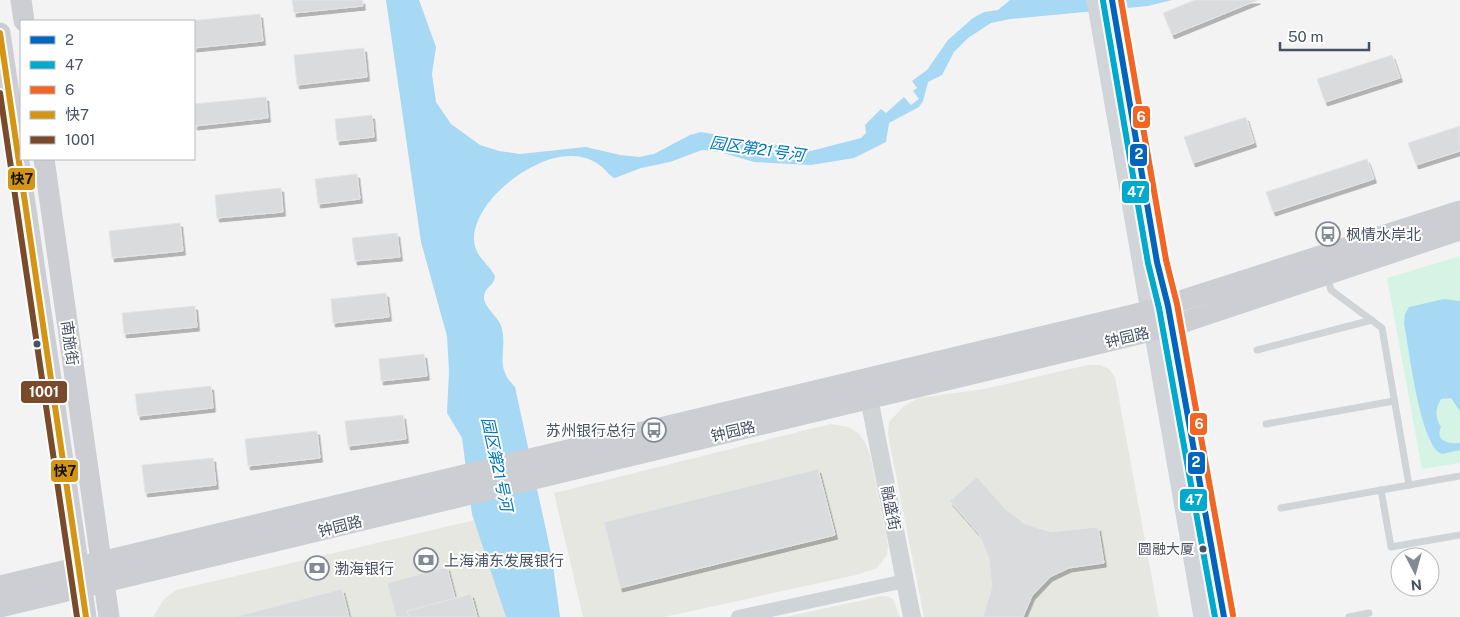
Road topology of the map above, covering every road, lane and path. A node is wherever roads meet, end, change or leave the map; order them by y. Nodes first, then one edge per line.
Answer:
1 (21, 0) edge
2 (1105, 6) edge
3 (24, 20) edge
4 (0, 32) edge
5 (44, 160) edge
6 (1460, 211) edge
7 (1460, 230) edge
8 (1326, 274) junction
9 (1160, 319) junction
10 (1372, 320) junction
11 (1257, 350) dead end
12 (869, 398) junction
13 (1394, 401) junction
14 (1266, 424) dead end
15 (540, 467) junction
16 (1460, 476) edge
17 (1409, 485) junction
18 (460, 486) junction
19 (1381, 490) junction
20 (1282, 508) dead end
21 (1460, 535) edge
22 (100, 562) junction
23 (79, 567) junction
24 (905, 581) junction
25 (104, 583) junction
26 (0, 586) edge
27 (81, 588) junction
28 (0, 607) edge
29 (1369, 613) dead end
30 (86, 617) edge
31 (109, 617) edge
32 (738, 617) edge
33 (912, 617) edge
34 (1203, 617) edge
35 (1224, 617) edge
36 (1349, 617) edge

1 - 3 main road
2 - 9 main road
4 - 23 main road, 南施街
5 - 22 main road, 南施街
6 - 9 main road, 钟园路
7 - 8 main road, 钟园路
8 - 9 main road, 钟园路
8 - 10 lane
9 - 12 main road, 钟园路
9 - 15 main road, 钟园路
9 - 34 main road
9 - 35 main road
10 - 11 lane
10 - 13 lane
12 - 15 main road, 钟园路
12 - 24 street, 融盛街
13 - 14 lane
13 - 17 lane
15 - 18 main road, 钟园路
16 - 17 lane
17 - 19 lane
18 - 22 main road, 钟园路
18 - 25 main road, 钟园路
19 - 20 lane
19 - 21 lane
22 - 23 main road, 钟园路
22 - 25 main road, 南施街
23 - 26 main road, 钟园路
23 - 27 main road, 南施街
24 - 32 street
24 - 33 street, 融盛街
25 - 27 main road, 钟园路
25 - 31 main road, 南施街
27 - 28 main road, 钟园路
27 - 30 main road, 南施街
29 - 36 lane

